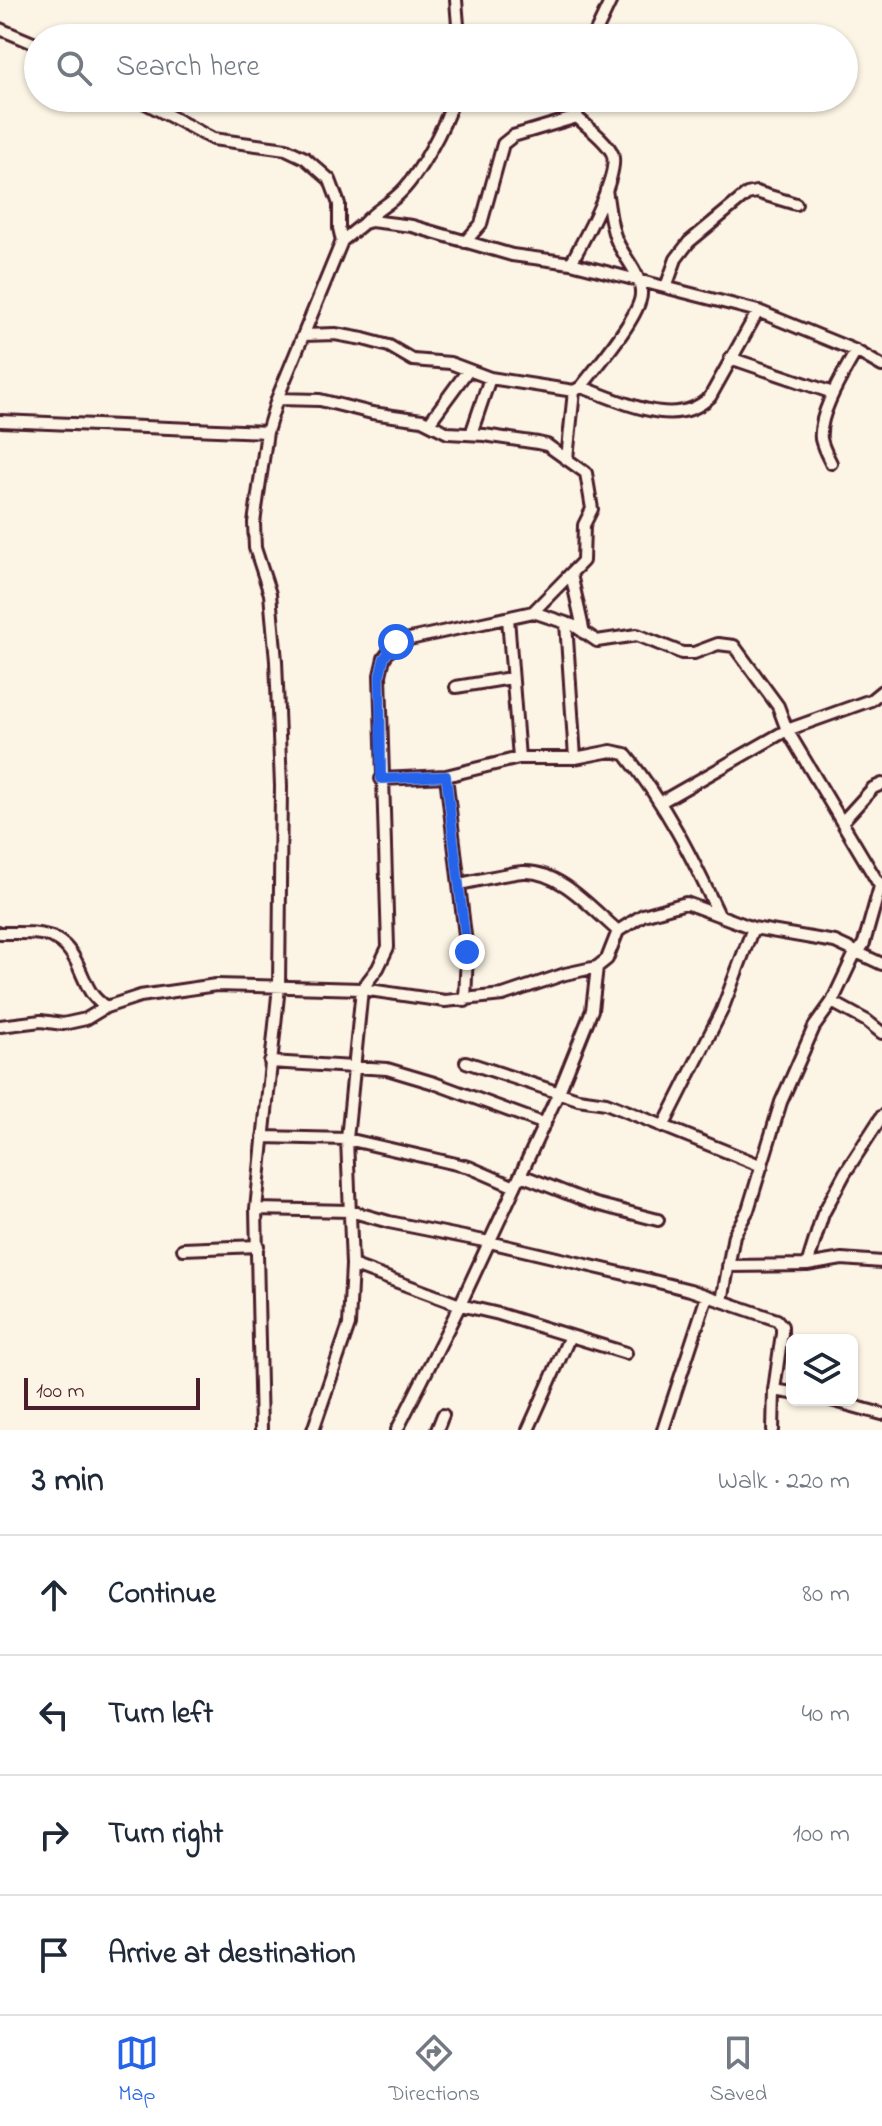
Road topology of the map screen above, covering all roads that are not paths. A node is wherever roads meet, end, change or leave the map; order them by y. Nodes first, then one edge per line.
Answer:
1 (456, 0) edge
2 (611, 0) edge
3 (458, 24) edge
4 (600, 24) edge
5 (0, 29) edge
6 (24, 39) edge
7 (163, 112) edge
8 (448, 112) edge
9 (577, 112) edge
10 (577, 117) junction
11 (606, 190) junction
12 (796, 204) dead end
13 (364, 223) junction
14 (342, 241) junction
15 (465, 242) junction
16 (571, 263) junction
17 (640, 280) junction
18 (666, 287) junction
19 (758, 311) junction
20 (304, 335) junction
21 (856, 351) junction
22 (730, 358) junction
23 (882, 366) edge
24 (468, 370) junction
25 (490, 378) junction
26 (577, 389) junction
27 (833, 393) junction
28 (277, 399) junction
29 (0, 421) edge
30 (429, 423) junction
31 (267, 432) junction
32 (471, 434) junction
33 (567, 459) junction
34 (831, 463) dead end
35 (571, 574) junction
36 (533, 612) junction
37 (508, 618) junction
38 (566, 623) junction
39 (585, 634) junction
40 (511, 678) junction
41 (456, 687) dead end
42 (882, 691) edge
43 (787, 730) junction
44 (519, 758) junction
45 (575, 758) junction
46 (446, 776) junction
47 (381, 779) junction
48 (882, 784) edge
49 (661, 802) junction
50 (842, 822) junction
51 (460, 884) junction
52 (881, 884) edge
53 (719, 915) junction
54 (753, 928) junction
55 (618, 931) junction
56 (0, 933) edge
57 (856, 951) junction
58 (882, 964) edge
59 (597, 967) junction
60 (279, 986) junction
61 (362, 989) junction
62 (465, 1001) junction
63 (832, 1002) junction
64 (106, 1007) junction
65 (0, 1026) edge
66 (882, 1033) edge
67 (270, 1062) junction
68 (466, 1062) dead end
69 (355, 1065) junction
70 (559, 1092) junction
71 (882, 1116) edge
72 (545, 1124) junction
73 (663, 1127) junction
74 (263, 1137) junction
75 (347, 1139) junction
76 (762, 1166) junction
77 (521, 1175) junction
78 (515, 1187) junction
79 (256, 1209) junction
80 (350, 1211) junction
81 (658, 1220) dead end
82 (489, 1242) junction
83 (258, 1246) junction
84 (183, 1249) dead end
85 (882, 1262) edge
86 (352, 1265) junction
87 (807, 1265) junction
88 (728, 1266) junction
89 (707, 1296) junction
90 (722, 1301) junction
91 (460, 1305) junction
92 (570, 1336) junction
93 (626, 1353) dead end
94 (774, 1390) junction
95 (786, 1392) edge
96 (853, 1406) edge
97 (882, 1414) edge
98 (443, 1415) dead end
99 (261, 1430) edge
100 (313, 1430) edge
101 (397, 1430) edge
102 (437, 1430) edge
103 (528, 1430) edge
104 (663, 1430) edge
105 (773, 1430) edge

1 - 3 street
2 - 4 street
5 - 6 street
7 - 14 street
8 - 13 street
9 - 10 street
10 - 11 street
10 - 15 street
11 - 16 street
11 - 17 street
12 - 18 street
13 - 14 street
13 - 15 street
14 - 20 street
15 - 16 street
16 - 17 street
17 - 18 street
17 - 26 street
18 - 19 street
19 - 21 street
19 - 22 street
20 - 24 street
20 - 28 street
21 - 23 street
21 - 27 street
22 - 26 street
22 - 27 street
24 - 25 street
24 - 30 street
25 - 26 street
25 - 32 street
26 - 33 street
27 - 34 street
28 - 30 street
28 - 31 street
29 - 31 street
30 - 32 street
31 - 60 street
32 - 33 street
33 - 35 street
35 - 36 street
35 - 39 street
36 - 37 street
36 - 38 street
37 - 40 street
37 - 47 street
38 - 39 street
38 - 45 street
39 - 43 street
40 - 41 street
40 - 44 street
42 - 43 street
43 - 49 street
43 - 50 street
44 - 45 street
44 - 46 street
45 - 49 street
46 - 47 street
46 - 51 street
47 - 61 street
48 - 50 street
49 - 53 street
50 - 52 street
51 - 55 street
51 - 62 street
52 - 57 street
53 - 54 street
53 - 55 street
54 - 57 street
54 - 73 street
55 - 59 street
56 - 64 street
57 - 58 street
57 - 63 street
59 - 62 street
59 - 70 street
60 - 61 street
60 - 64 street
60 - 67 street
61 - 62 street
61 - 69 street
63 - 66 street
63 - 76 street
64 - 65 street
67 - 69 street
67 - 74 street
68 - 70 street
69 - 72 street
69 - 75 street
70 - 72 street
70 - 73 street
71 - 87 street
72 - 77 street
73 - 76 street
74 - 75 street
74 - 79 street
75 - 78 street
75 - 80 street
76 - 88 street
77 - 78 street
77 - 81 street
78 - 82 street
79 - 80 street
79 - 83 street
80 - 82 street
80 - 86 street
82 - 89 street
82 - 91 street
83 - 84 street
83 - 99 street
85 - 87 street
86 - 91 street
86 - 100 street
87 - 88 street
88 - 90 street
89 - 90 street
89 - 104 street
90 - 94 street
91 - 92 street
91 - 101 street
92 - 93 street
92 - 103 street
94 - 95 street
94 - 105 street
96 - 97 street
98 - 102 street

